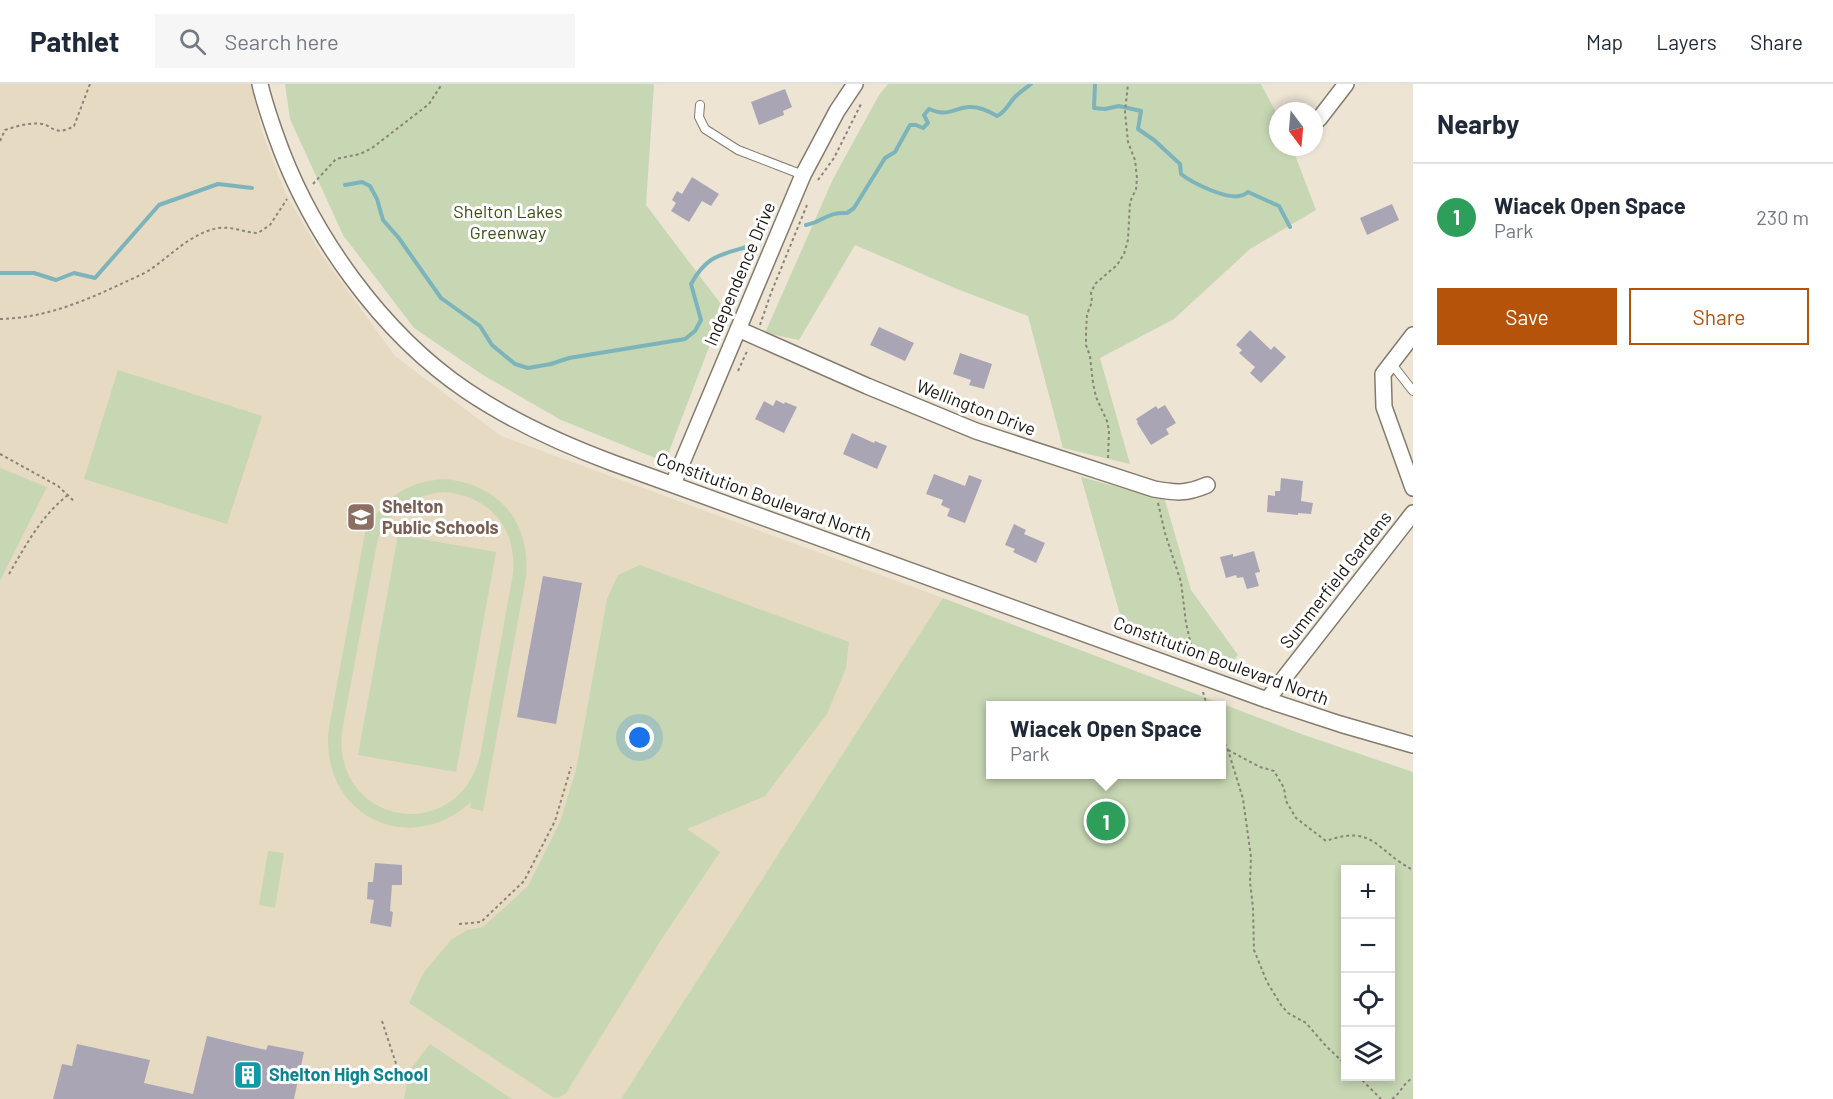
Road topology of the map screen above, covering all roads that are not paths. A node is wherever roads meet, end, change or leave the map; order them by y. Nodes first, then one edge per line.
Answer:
1 (260, 84) edge
2 (855, 84) edge
3 (1346, 84) edge
4 (700, 105) dead end
5 (1323, 114) edge
6 (810, 178) junction
7 (738, 329) junction
8 (1413, 335) edge
9 (1391, 363) junction
10 (1413, 391) edge
11 (673, 484) junction
12 (1207, 485) dead end
13 (1413, 488) edge
14 (1413, 513) edge
15 (1267, 700) junction
16 (1413, 745) edge

1 - 11 street, Constitution Boulevard North
2 - 6 street, Independence Drive
3 - 5 street
4 - 6 lane
6 - 7 street, Independence Drive
7 - 11 street, Independence Drive
7 - 12 street, Wellington Drive
8 - 9 street
9 - 10 lane
9 - 13 street
11 - 15 street, Constitution Boulevard North
14 - 15 street, Summerfield Gardens
15 - 16 street, Constitution Boulevard North

